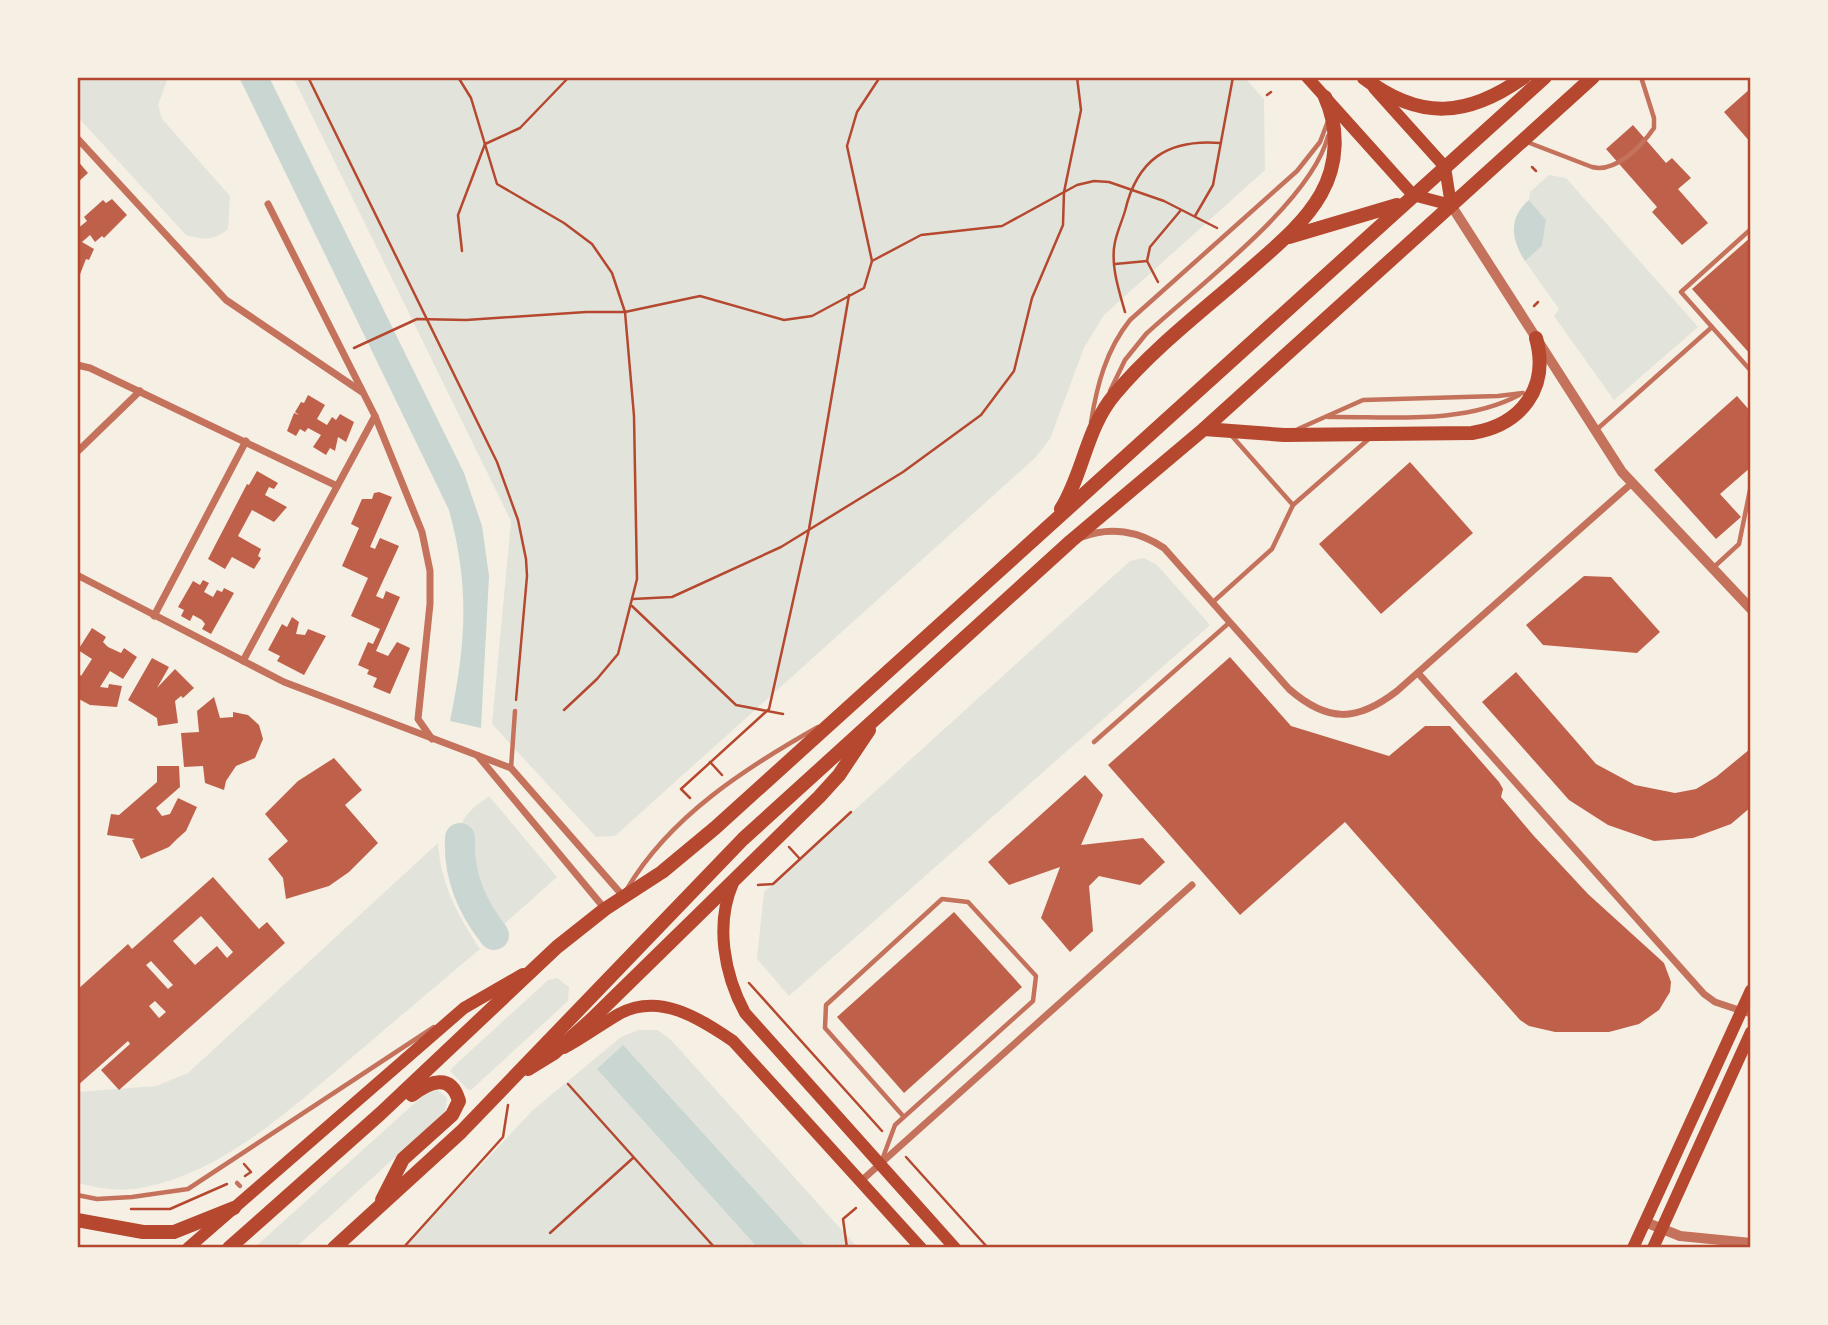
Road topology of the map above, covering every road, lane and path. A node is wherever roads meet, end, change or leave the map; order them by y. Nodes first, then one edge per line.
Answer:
1 (308, 77) edge
2 (458, 77) edge
3 (569, 77) edge
4 (880, 77) edge
5 (1077, 77) edge
6 (1233, 77) edge
7 (1307, 77) edge
8 (1364, 77) edge
9 (1524, 77) edge
10 (1545, 77) edge
11 (1593, 77) edge
12 (1641, 77) edge
13 (1328, 104) junction
14 (77, 138) edge
15 (1522, 141) junction
16 (1220, 143) junction
17 (485, 144) junction
18 (1445, 167) junction
19 (1532, 167) dead end
20 (1536, 171) dead end
21 (1129, 189) junction
22 (1064, 192) junction
23 (1413, 195) junction
24 (268, 204) dead end
25 (1451, 205) junction
26 (1181, 210) junction
27 (1195, 216) junction
28 (1217, 228) dead end
29 (1751, 229) edge
30 (1283, 240) junction
31 (462, 251) dead end
32 (872, 261) junction
33 (1147, 261) junction
34 (1115, 264) junction
35 (1158, 282) dead end
36 (849, 296) junction
37 (1538, 302) dead end
38 (1534, 306) dead end
39 (625, 312) junction
40 (1125, 312) dead end
41 (428, 320) junction
42 (1712, 327) junction
43 (1536, 338) junction
44 (356, 347) dead end
45 (77, 365) edge
46 (1751, 371) edge
47 (1539, 380) junction
48 (140, 391) junction
49 (363, 392) junction
50 (1523, 393) junction
51 (1099, 415) junction
52 (375, 416) junction
53 (1324, 417) junction
54 (1204, 429) junction
55 (1227, 431) junction
56 (1595, 431) junction
57 (1374, 434) junction
58 (1089, 435) junction
59 (1284, 435) junction
60 (247, 441) junction
61 (77, 452) edge
62 (1632, 483) junction
63 (335, 485) junction
64 (1751, 485) edge
65 (1293, 505) junction
66 (1050, 523) junction
67 (809, 529) junction
68 (1071, 541) junction
69 (1712, 569) junction
70 (77, 575) edge
71 (633, 599) junction
72 (1213, 602) junction
73 (632, 606) junction
74 (1751, 609) edge
75 (154, 616) junction
76 (1231, 622) junction
77 (243, 661) junction
78 (1419, 673) junction
79 (769, 709) junction
80 (565, 710) dead end
81 (515, 711) joint
82 (783, 714) dead end
83 (834, 717) junction
84 (876, 718) junction
85 (433, 740) junction
86 (1094, 742) dead end
87 (477, 755) junction
88 (511, 768) junction
89 (690, 798) dead end
90 (851, 812) dead end
91 (734, 881) junction
92 (758, 885) dead end
93 (1192, 885) dead end
94 (623, 896) junction
95 (605, 909) junction
96 (533, 968) junction
97 (748, 982) dead end
98 (1751, 990) edge
99 (464, 1008) junction
100 (1746, 1012) edge
101 (1751, 1032) edge
102 (554, 1053) junction
103 (512, 1080) junction
104 (568, 1084) dead end
105 (380, 1114) junction
106 (904, 1116) junction
107 (890, 1139) junction
108 (898, 1148) junction
109 (634, 1157) junction
110 (242, 1161) dead end
111 (880, 1164) junction
112 (251, 1172) dead end
113 (861, 1181) junction
114 (77, 1195) edge
115 (378, 1207) junction
116 (234, 1208) junction
117 (856, 1208) dead end
118 (77, 1220) edge
119 (1645, 1223) junction
120 (1662, 1229) junction
121 (550, 1233) dead end
122 (1744, 1245) edge
123 (188, 1248) edge
124 (229, 1248) edge
125 (334, 1248) edge
126 (403, 1248) edge
127 (715, 1248) edge
128 (847, 1248) edge
129 (921, 1248) edge
130 (955, 1248) edge
131 (988, 1248) edge
132 (1633, 1248) edge
133 (1653, 1248) edge

1 - 41 path
2 - 17 path
3 - 17 path
4 - 32 path
5 - 22 path
6 - 16 path
7 - 13 main road
8 - 9 main road
8 - 18 main road
10 - 18 main road
11 - 15 main road
12 - 15 lane
13 - 23 main road
13 - 30 main road
13 - 51 lane
13 - 58 lane
14 - 49 street
15 - 25 main road
16 - 21 path
16 - 27 path
17 - 31 path
17 - 39 path
18 - 23 main road
18 - 25 main road
19 - 20 path
21 - 22 path
21 - 26 path
21 - 34 path
22 - 32 path
22 - 67 path
23 - 25 main road
23 - 30 main road
23 - 66 main road
24 - 49 street
25 - 43 street
25 - 54 main road
26 - 27 path
26 - 33 path
27 - 28 path
29 - 42 lane
30 - 51 main road
32 - 36 path
33 - 34 path
33 - 35 path
34 - 40 path
36 - 39 path
36 - 67 path
37 - 38 path
39 - 41 path
39 - 71 path
41 - 44 path
41 - 81 path
42 - 46 lane
42 - 56 lane
43 - 47 main road
43 - 56 street
45 - 48 street
47 - 50 lane
47 - 57 main road
48 - 60 street
48 - 61 street
49 - 52 street
50 - 53 lane
50 - 53 lane
51 - 58 main road
52 - 63 street
52 - 85 street
53 - 59 lane
54 - 55 main road
54 - 68 main road
55 - 59 main road
55 - 65 lane
56 - 62 street
57 - 59 main road
57 - 65 lane
58 - 66 main road
60 - 63 street
60 - 75 street
62 - 69 street
62 - 78 street
63 - 77 street
64 - 69 lane
65 - 72 lane
66 - 83 main road
67 - 71 path
67 - 79 path
68 - 72 street
68 - 84 main road
69 - 74 street
70 - 75 street
71 - 73 path
72 - 76 street
73 - 79 path
73 - 80 path
75 - 77 street
76 - 78 street
76 - 86 lane
77 - 85 street
78 - 100 street
79 - 82 path
79 - 89 path
81 - 88 lane
83 - 94 main road
83 - 94 lane
84 - 91 main road
84 - 103 main road
85 - 87 street
87 - 88 street
87 - 95 street
88 - 94 street
90 - 92 path
91 - 102 main road
91 - 111 main road
93 - 108 street
94 - 95 main road
95 - 96 main road
96 - 99 main road
96 - 105 main road
97 - 107 path
98 - 100 main road
99 - 114 lane
99 - 116 main road
100 - 119 main road
101 - 120 main road
102 - 103 main road
102 - 113 main road
103 - 115 main road
103 - 126 path
104 - 109 path
105 - 115 main road
105 - 124 main road
106 - 106 lane
106 - 107 lane
107 - 111 lane
108 - 111 street
108 - 131 path
109 - 121 path
109 - 127 path
110 - 112 path
111 - 113 street
111 - 130 main road
113 - 129 main road
115 - 125 main road
116 - 118 main road
116 - 123 main road
117 - 128 path
119 - 120 street
119 - 132 main road
120 - 122 street
120 - 133 main road

